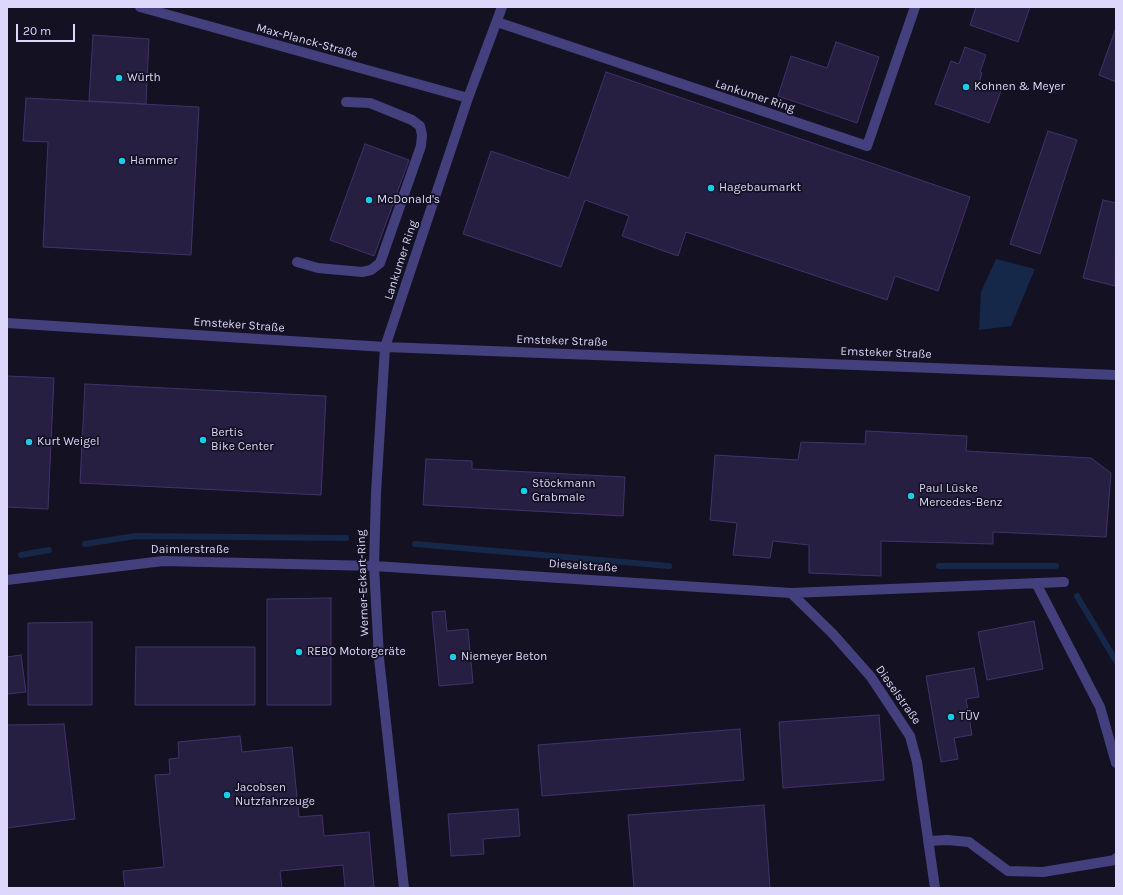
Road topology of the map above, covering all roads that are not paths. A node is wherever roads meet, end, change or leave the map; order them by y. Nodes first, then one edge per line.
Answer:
1 (140, 7) edge
2 (502, 7) edge
3 (914, 7) edge
4 (159, 10) edge
5 (497, 22) junction
6 (468, 98) junction
7 (346, 102) dead end
8 (298, 262) dead end
9 (7, 322) edge
10 (385, 347) junction
11 (1116, 375) edge
12 (374, 566) junction
13 (7, 580) edge
14 (1064, 582) dead end
15 (1036, 583) junction
16 (791, 593) junction
17 (1116, 763) edge
18 (928, 841) junction
19 (1116, 858) edge
20 (404, 888) edge
21 (935, 888) edge

1 - 4 street, Max-Planck-Straße
2 - 5 street, Lankumer Ring
3 - 5 street, Lankumer Ring
4 - 6 street, Max-Planck-Straße
5 - 6 street, Lankumer Ring
6 - 10 street, Lankumer Ring
7 - 8 street
9 - 10 street, Emsteker Straße
10 - 11 street, Emsteker Straße
10 - 12 street, Werner-Eckart-Ring
12 - 13 street, Daimlerstraße
12 - 16 street, Dieselstraße
12 - 20 street, Werner-Eckart-Ring
14 - 15 street, Dieselstraße
15 - 16 street, Dieselstraße
15 - 17 street
16 - 18 street, Dieselstraße
18 - 19 street
18 - 21 street, Dieselstraße

